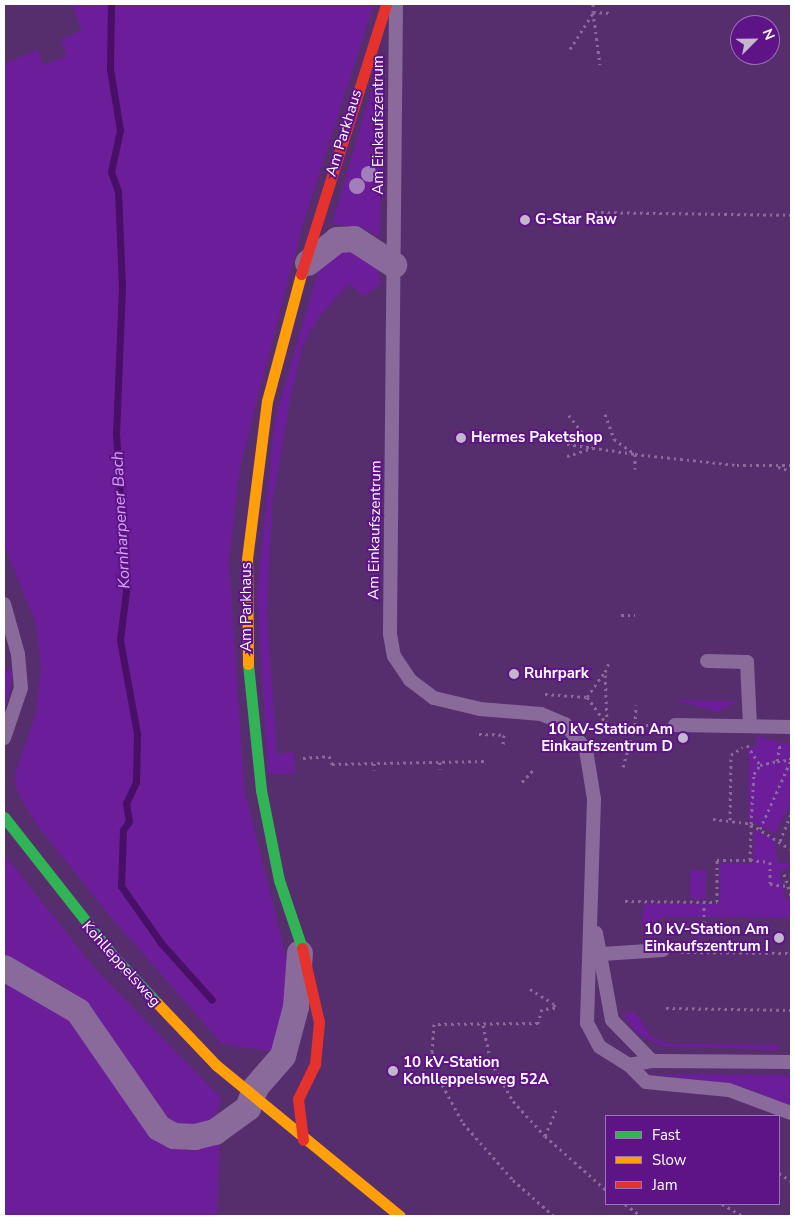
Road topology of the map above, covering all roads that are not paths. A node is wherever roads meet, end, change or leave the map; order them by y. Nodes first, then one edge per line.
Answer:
1 (386, 4) edge
2 (396, 4) edge
3 (308, 263) junction
4 (394, 265) junction
5 (4, 604) edge
6 (707, 661) dead end
7 (675, 725) road end
8 (750, 726) junction
9 (787, 727) edge
10 (4, 738) edge
11 (4, 816) edge
12 (593, 921) junction
13 (668, 951) road end
14 (300, 953) junction
15 (602, 954) junction
16 (4, 968) edge
17 (652, 1061) junction
18 (791, 1062) edge
19 (629, 1065) junction
20 (252, 1098) junction
21 (791, 1113) edge
22 (303, 1140) junction
23 (400, 1216) edge

1 - 3 street, Am Parkhaus
2 - 4 lane, Am Einkaufszentrum
3 - 4 street
3 - 14 street, Am Parkhaus
4 - 12 lane, Am Einkaufszentrum
5 - 10 lane
6 - 8 lane
7 - 8 lane
8 - 9 lane
11 - 20 street, Kohlleppelsweg
12 - 15 lane, Am Einkaufszentrum
12 - 19 lane, Am Einkaufszentrum
13 - 15 lane
14 - 20 street, Am Parkhaus
14 - 22 street, Am Parkhaus
15 - 17 lane, Am Einkaufszentrum
16 - 20 street
17 - 18 lane
17 - 19 lane
19 - 21 lane, Am Einkaufszentrum
20 - 22 street, Kohlleppelsweg
22 - 23 street, Kohlleppelsweg

